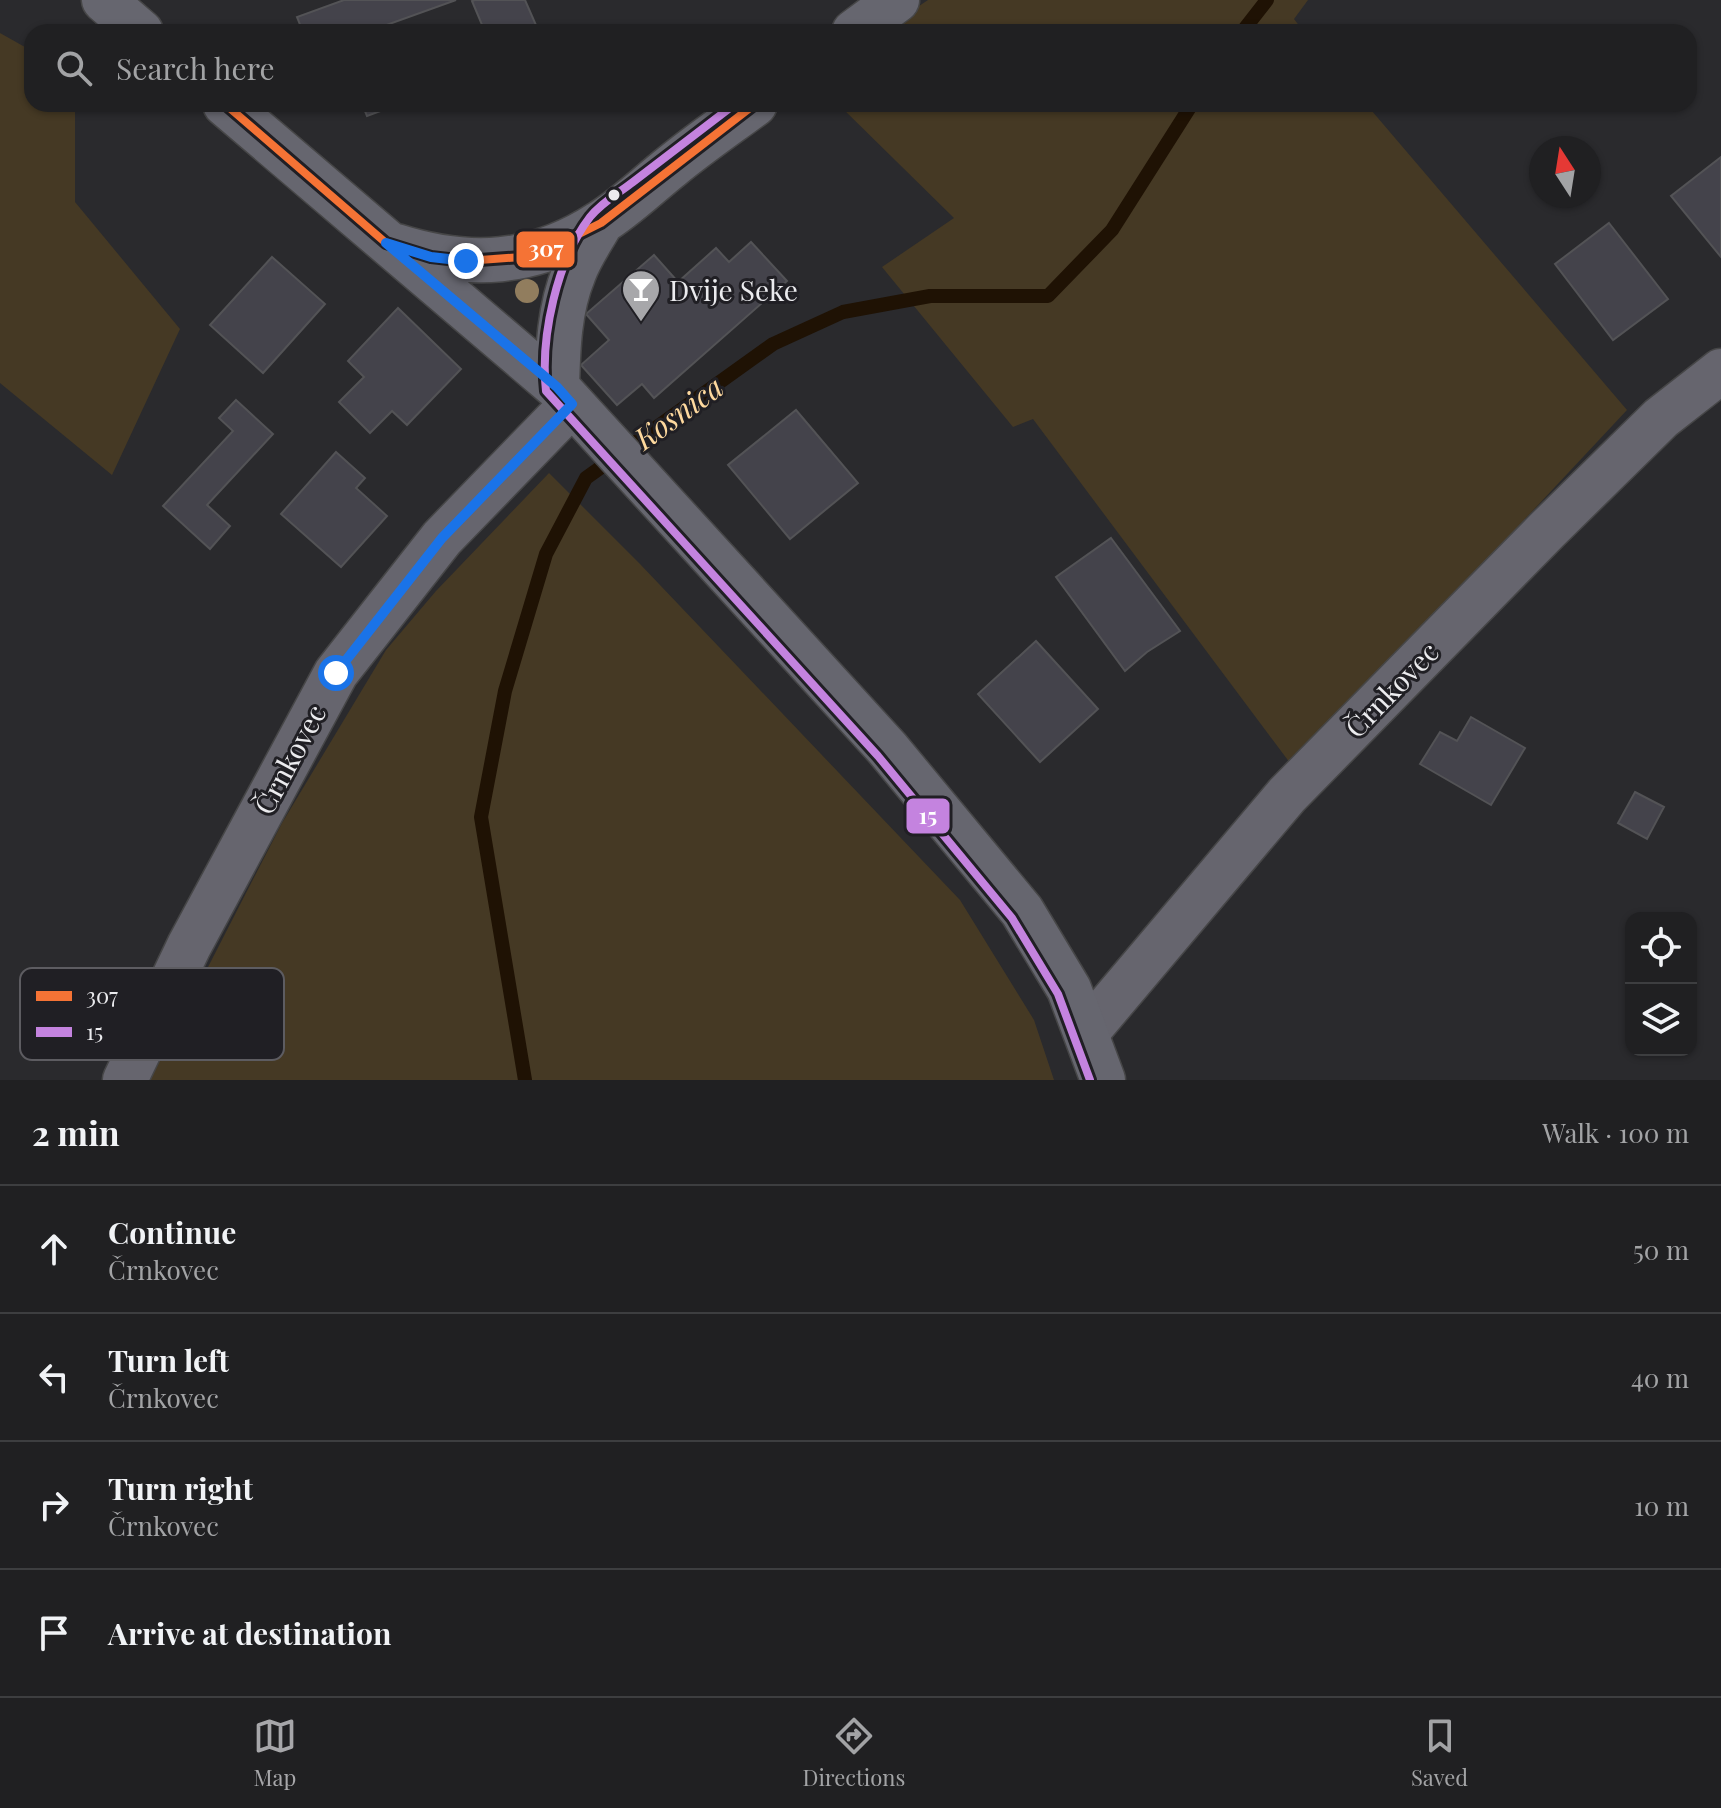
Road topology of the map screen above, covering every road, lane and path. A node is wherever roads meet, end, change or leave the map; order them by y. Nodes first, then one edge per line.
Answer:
1 (104, 0) edge
2 (897, 0) edge
3 (132, 24) edge
4 (865, 24) edge
5 (234, 112) edge
6 (744, 112) edge
7 (601, 223) junction
8 (386, 243) junction
9 (1721, 371) edge
10 (576, 408) junction
11 (178, 968) edge
12 (1086, 1033) junction
13 (135, 1060) edge
14 (125, 1080) edge
15 (1103, 1080) edge

1 - 3 main road
2 - 4 main road
5 - 8 main road
6 - 7 main road
7 - 8 main road
7 - 10 main road
8 - 10 main road
9 - 12 street, Črnkovec
10 - 11 street, Črnkovec
10 - 12 main road
12 - 15 main road
13 - 14 street, Črnkovec

